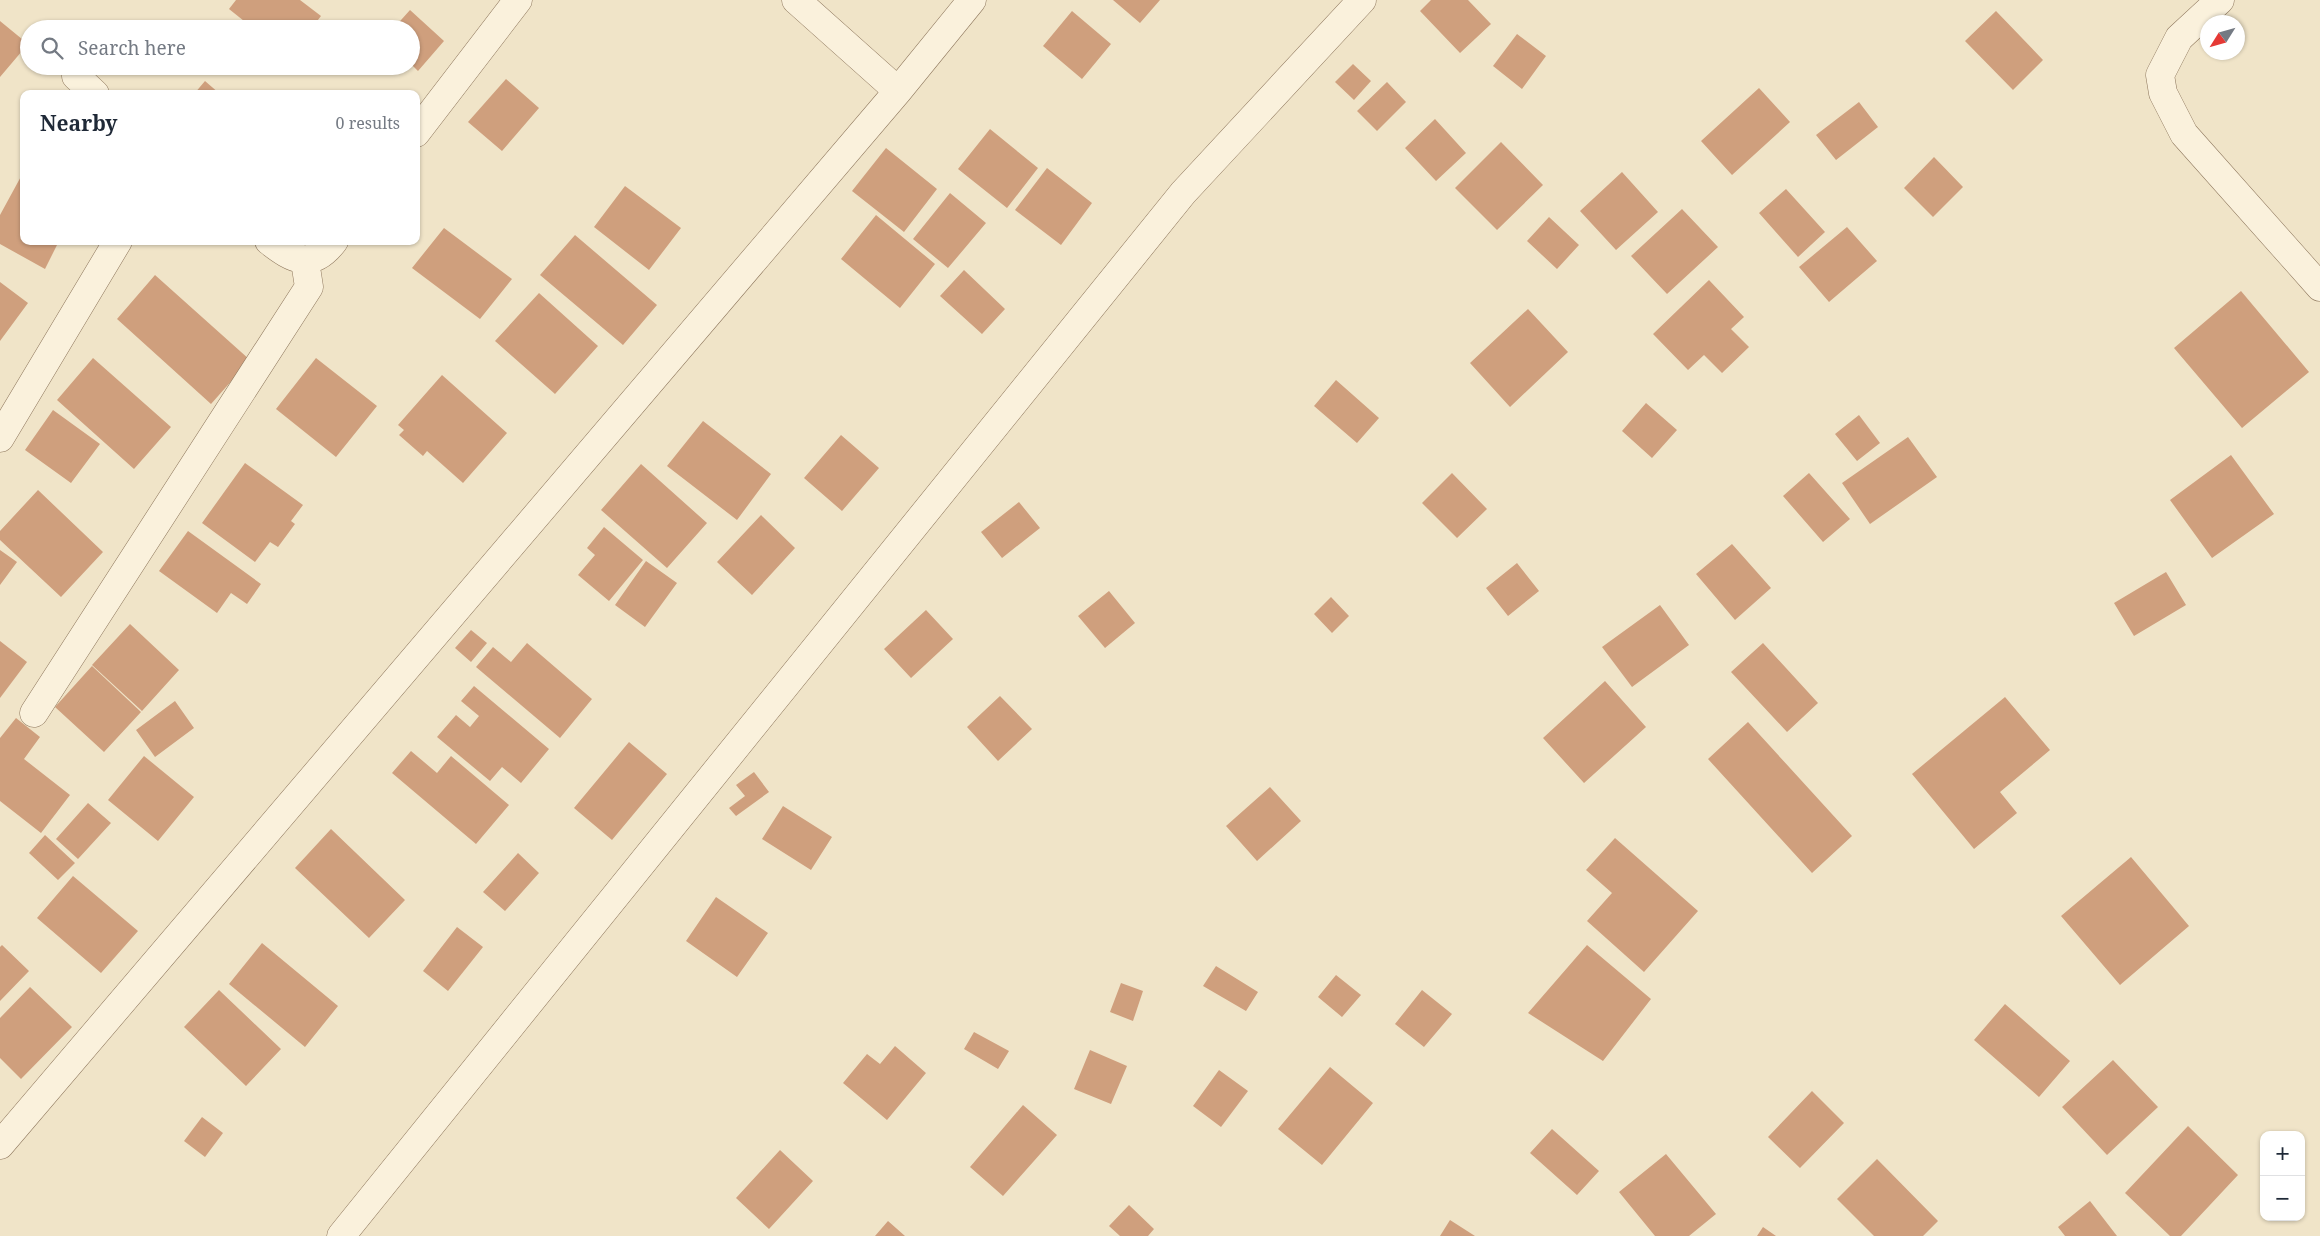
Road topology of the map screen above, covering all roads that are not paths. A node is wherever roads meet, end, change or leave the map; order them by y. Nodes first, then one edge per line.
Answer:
1 (518, 0) edge
2 (796, 0) edge
3 (972, 0) edge
4 (1362, 0) edge
5 (2220, 0) edge
6 (898, 91) junction
7 (420, 128) edge
8 (116, 245) edge
9 (274, 245) edge
10 (331, 245) edge
11 (305, 261) junction
12 (2320, 286) edge
13 (0, 438) edge
14 (34, 713) dead end
15 (0, 1145) edge
16 (341, 1236) edge

1 - 7 street
2 - 6 street
3 - 6 street
4 - 16 street
5 - 12 street
6 - 15 street
8 - 13 street
9 - 11 street
10 - 11 street
11 - 14 street

